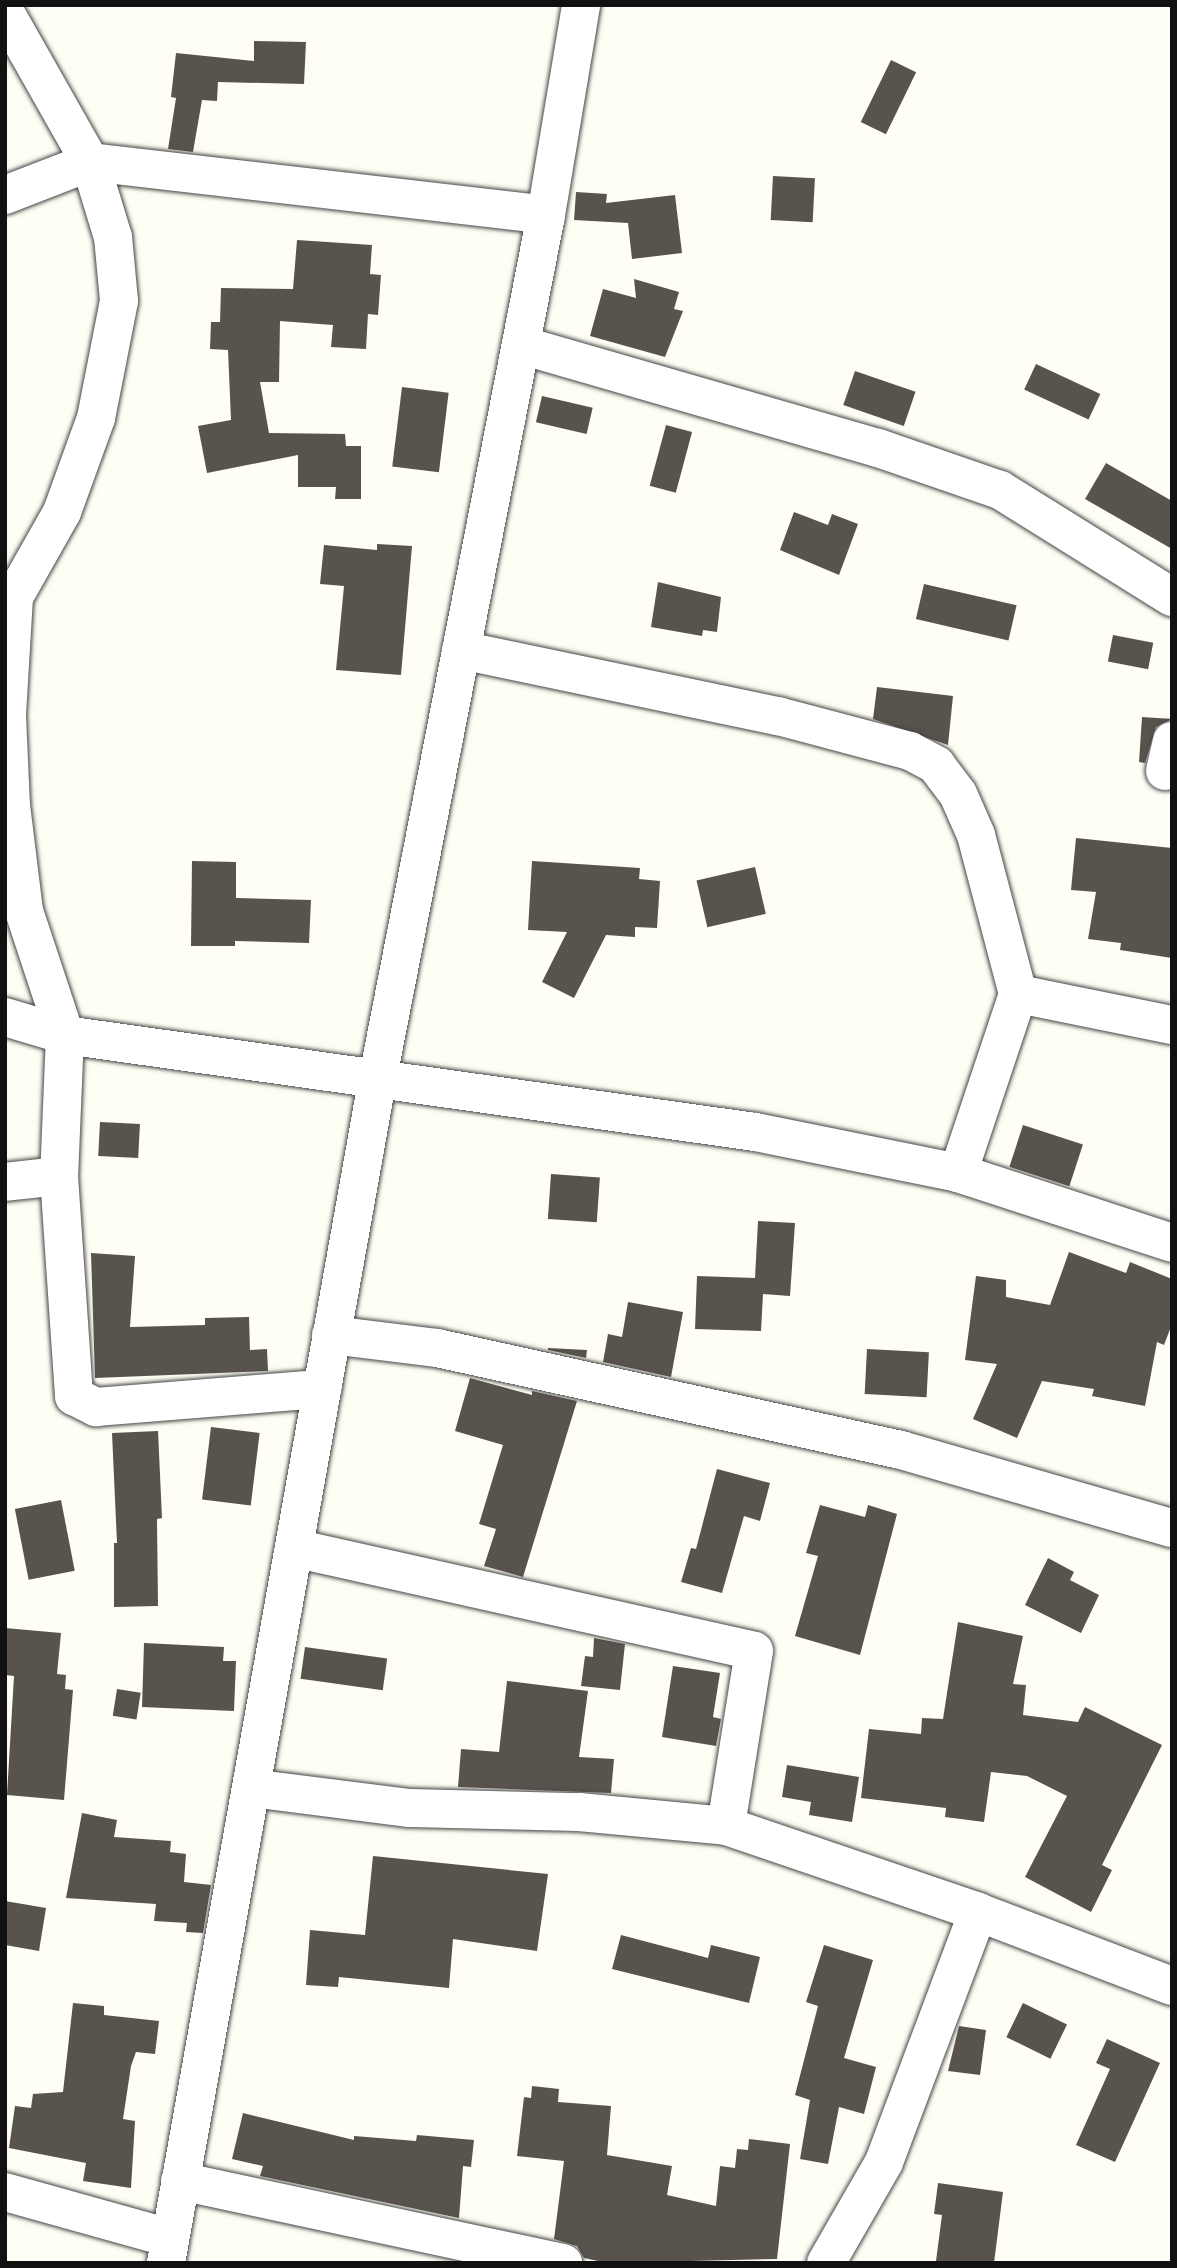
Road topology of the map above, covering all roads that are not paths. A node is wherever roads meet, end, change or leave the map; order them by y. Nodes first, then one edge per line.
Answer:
1 (581, 5) edge
2 (5, 12) edge
3 (90, 162) junction
4 (5, 195) edge
5 (546, 215) junction
6 (521, 345) junction
7 (1172, 597) edge
8 (461, 650) junction
9 (6, 714) edge
10 (1018, 994) junction
11 (5, 1017) edge
12 (1172, 1025) edge
13 (65, 1035) junction
14 (378, 1077) junction
15 (958, 1173) junction
16 (59, 1176) junction
17 (5, 1182) edge
18 (1172, 1243) edge
19 (331, 1335) junction
20 (322, 1389) junction
21 (1172, 1528) edge
22 (294, 1548) junction
23 (251, 1788) junction
24 (726, 1826) junction
25 (978, 1912) junction
26 (1172, 1986) edge
27 (180, 2181) junction
28 (5, 2192) edge
29 (168, 2251) edge
30 (563, 2263) edge
31 (826, 2263) edge

1 - 5 street
2 - 3 street
3 - 4 street
3 - 5 street
3 - 9 street
5 - 6 street
6 - 7 street
6 - 8 street
8 - 10 street
8 - 14 street
9 - 13 street
10 - 12 street
10 - 15 street
11 - 13 street
13 - 14 street
13 - 16 street
14 - 15 street
14 - 19 street
15 - 18 street
16 - 17 street
16 - 20 street
19 - 20 street
19 - 21 street
20 - 22 street
22 - 23 street
22 - 24 street
23 - 24 street
23 - 27 street
24 - 25 street
25 - 26 street
25 - 31 street
27 - 29 street
27 - 30 street
28 - 29 street

